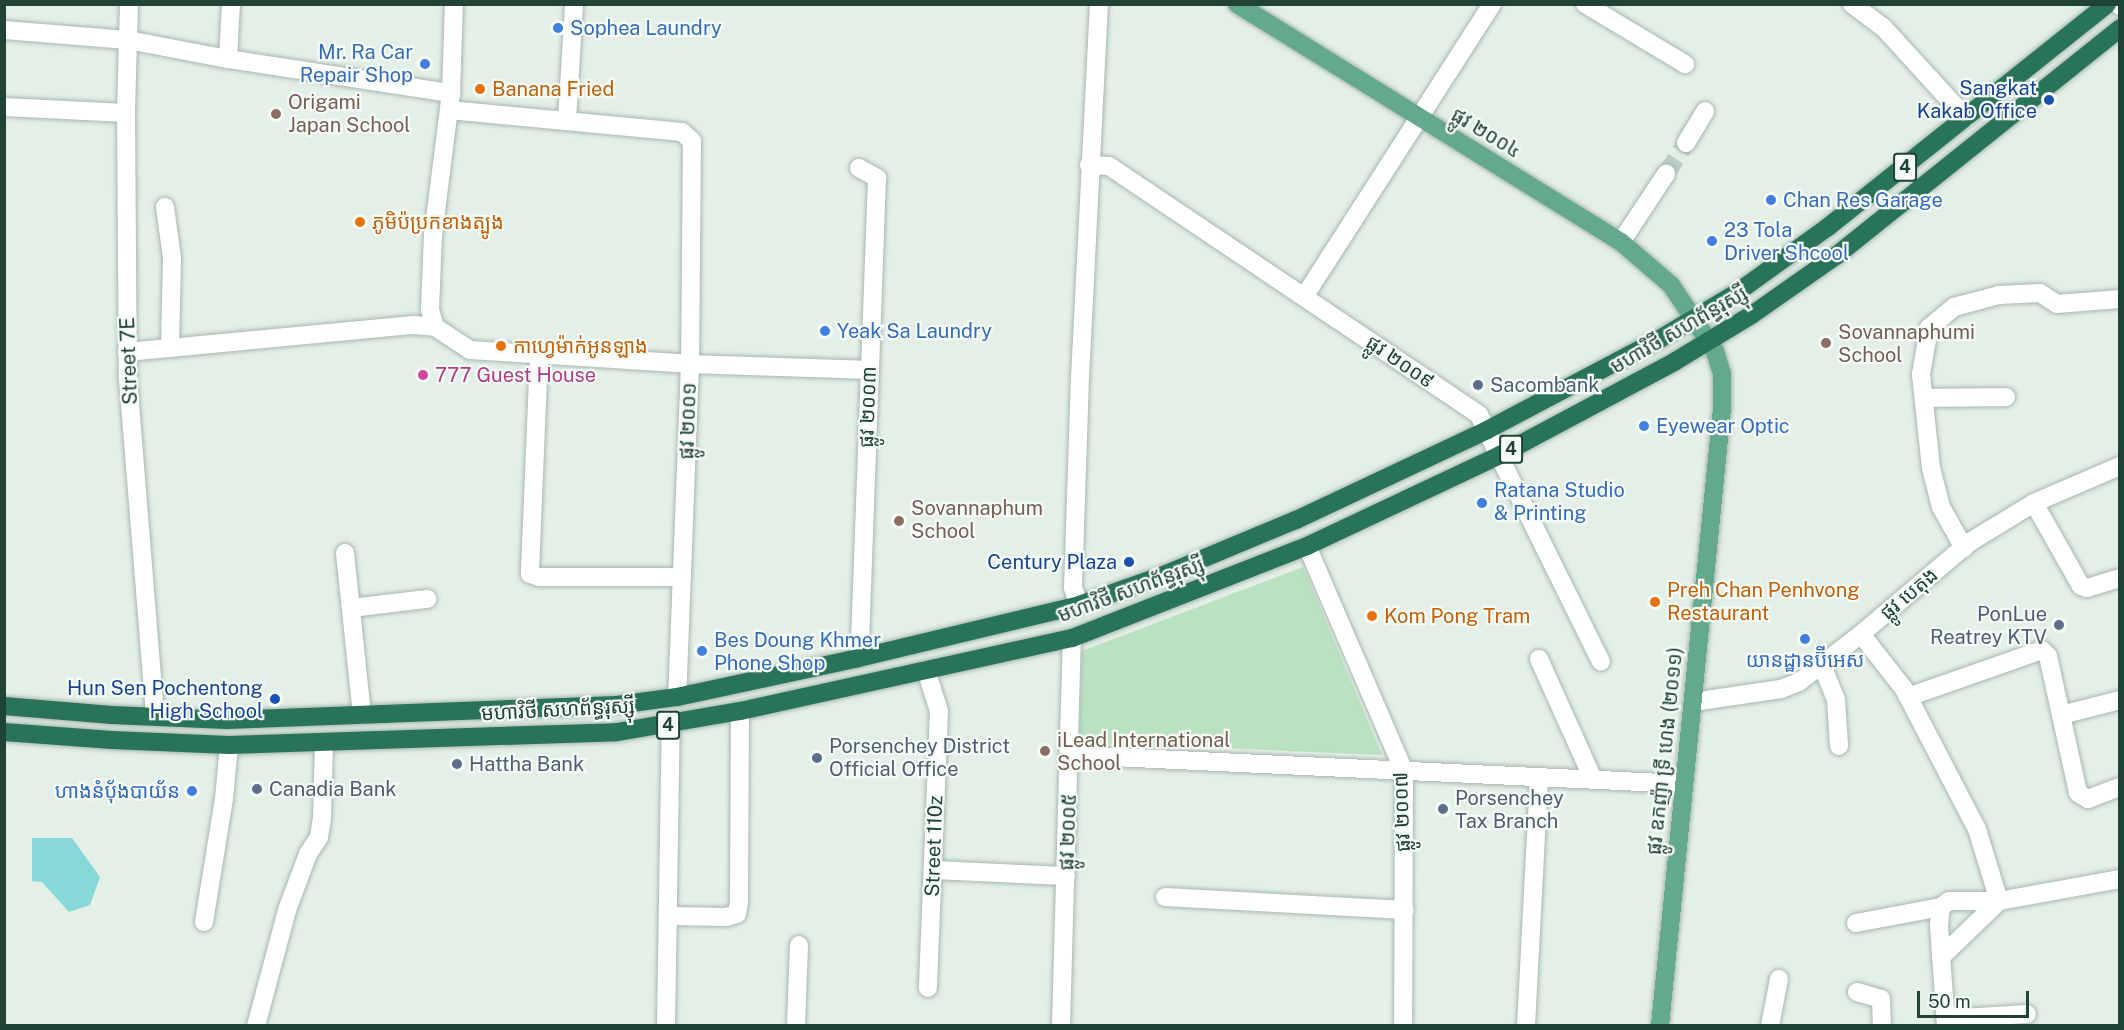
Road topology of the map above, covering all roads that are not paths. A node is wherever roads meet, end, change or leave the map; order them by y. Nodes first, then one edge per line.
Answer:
1 (129, 4) edge
2 (231, 4) edge
3 (454, 4) edge
4 (574, 4) edge
5 (1099, 4) edge
6 (1237, 4) edge
7 (1492, 4) edge
8 (1585, 4) edge
9 (1852, 4) edge
10 (2107, 4) edge
11 (2120, 28) edge
12 (4, 30) edge
13 (128, 40) junction
14 (228, 59) junction
15 (1685, 64) dead end
16 (450, 101) junction
17 (4, 107) edge
18 (1705, 111) dead end
19 (126, 113) junction
20 (1966, 118) junction
21 (1420, 119) junction
22 (567, 120) junction
23 (1686, 142) tunnel mouth
24 (1089, 165) junction
25 (859, 168) dead end
26 (1666, 174) tunnel mouth
27 (165, 207) dead end
28 (1621, 242) junction
29 (1304, 297) junction
30 (2120, 299) edge
31 (1695, 319) junction
32 (435, 327) junction
33 (1710, 341) junction
34 (170, 348) junction
35 (127, 352) junction
36 (539, 355) junction
37 (690, 364) junction
38 (870, 370) junction
39 (2006, 397) dead end
40 (1924, 398) junction
41 (1487, 430) junction
42 (1500, 454) junction
43 (2120, 466) edge
44 (2034, 503) junction
45 (1307, 546) junction
46 (1964, 548) junction
47 (345, 553) dead end
48 (682, 577) junction
49 (2120, 578) edge
50 (427, 599) dead end
51 (1078, 605) junction
52 (351, 608) junction
53 (1861, 634) junction
54 (1072, 638) junction
55 (859, 658) junction
56 (1539, 659) dead end
57 (1601, 662) dead end
58 (1822, 665) junction
59 (926, 670) junction
60 (677, 697) junction
61 (1908, 697) junction
62 (2120, 700) edge
63 (1693, 702) junction
64 (4, 706) edge
65 (740, 711) junction
66 (362, 715) junction
67 (2061, 715) junction
68 (155, 717) junction
69 (271, 719) junction
70 (670, 724) junction
71 (4, 732) edge
72 (324, 743) junction
73 (272, 744) junction
74 (229, 745) junction
75 (1839, 746) dead end
76 (1071, 755) junction
77 (1404, 771) junction
78 (1539, 777) junction
79 (1593, 779) junction
80 (1684, 784) junction
81 (2118, 793) edge
82 (933, 870) junction
83 (1066, 876) junction
84 (2120, 879) edge
85 (2092, 884) junction
86 (2120, 891) edge
87 (1165, 897) dead end
88 (1999, 901) junction
89 (1941, 907) junction
90 (1405, 910) junction
91 (668, 916) junction
92 (204, 922) dead end
93 (1856, 923) dead end
94 (800, 945) dead end
95 (1941, 957) junction
96 (1779, 980) dead end
97 (928, 988) dead end
98 (1857, 992) dead end
99 (2027, 1014) dead end
100 (1946, 1022) edge
101 (256, 1026) edge
102 (666, 1026) edge
103 (796, 1026) edge
104 (1061, 1026) edge
105 (1403, 1026) edge
106 (1526, 1026) edge
107 (1660, 1026) edge
108 (1770, 1026) edge
109 (1882, 1026) edge

1 - 13 street, Street 7E
2 - 14 street
3 - 16 street
4 - 22 street
5 - 24 street
6 - 21 main road, ផ្លូវ ២០០៤
7 - 21 street
8 - 15 street
9 - 20 street
10 - 20 highway, មហាវិថី សហព័ន្ធរុស្ស៊ី / 4
11 - 33 highway, មហាវិថី សហព័ន្ធរុស្ស៊ី / 4
12 - 13 street
13 - 14 street
13 - 19 street, Street 7E
14 - 16 street
16 - 22 street
16 - 32 street
17 - 19 street
18 - 23 street
19 - 35 street, Street 7E
20 - 31 highway, មហាវិថី សហព័ន្ធរុស្ស៊ី / 4
21 - 28 main road, ផ្លូវ ២០០៤
21 - 29 street
22 - 37 street, ផ្លូវ ២០០១
24 - 29 street, ផ្លូវ ២០០៩
24 - 51 street
25 - 38 street, ផ្លូវ ២០០៣
26 - 28 street
27 - 34 street
28 - 31 main road, ផ្លូវ ២០០៤
29 - 41 street, ផ្លូវ ២០០៩
30 - 40 street
31 - 33 main road, ផ្លូវ ឧកញ៉ា ទ្រី ហេង (២០១១)
31 - 41 highway, មហាវិថី សហព័ន្ធរុស្ស៊ី / 4
32 - 34 street
32 - 36 street
33 - 42 highway, មហាវិថី សហព័ន្ធរុស្ស៊ី / 4
33 - 63 main road, ផ្លូវ ឧកញ៉ា ទ្រី ហេង (២០១១)
34 - 35 street
35 - 68 street, Street 7E
36 - 37 street
36 - 48 street
37 - 38 street
37 - 48 street, ផ្លូវ ២០០១
38 - 55 street, ផ្លូវ ២០០៣
39 - 40 street
40 - 46 street
41 - 42 street, ផ្លូវ ២០០៩
41 - 51 highway, មហាវិថី សហព័ន្ធរុស្ស៊ី / 4
42 - 45 highway, មហាវិថី សហព័ន្ធរុស្ស៊ី / 4
42 - 57 street, ផ្លូវ ២០០៩
43 - 44 street, ផ្លូវ បេតុង
44 - 46 street, ផ្លូវ បេតុង
44 - 49 street
45 - 54 highway, មហាវិថី សហព័ន្ធរុស្ស៊ី / 4
45 - 77 street, ផ្លូវ ២០០៧
46 - 53 street, ផ្លូវ បេតុង
47 - 52 street
48 - 60 street, ផ្លូវ ២០០១
50 - 52 street
51 - 55 highway, មហាវិថី សហព័ន្ធរុស្ស៊ី / 4
52 - 66 street
53 - 58 street, ផ្លូវ បេតុង
53 - 61 street
54 - 59 highway, មហាវិថី សហព័ន្ធរុស្ស៊ី / 4
54 - 76 street, ផ្លូវ ២០០៥
55 - 60 highway, មហាវិថី សហព័ន្ធរុស្ស៊ី / 4
56 - 79 street
58 - 63 street, ផ្លូវ បេតុង
58 - 75 street
59 - 65 highway, មហាវិថី សហព័ន្ធរុស្ស៊ី / 4
59 - 82 street, Street 110z
60 - 66 highway, មហាវិថី សហព័ន្ធរុស្ស៊ី / 4
61 - 67 street
61 - 88 street
62 - 67 street
63 - 80 main road, ផ្លូវ ឧកញ៉ា ទ្រី ហេង (២០១១)
64 - 68 highway, មហាវិថី សហព័ន្ធរុស្ស៊ី / 4
65 - 70 highway, មហាវិថី សហព័ន្ធរុស្ស៊ី / 4
65 - 91 street
66 - 69 highway, មហាវិថី សហព័ន្ធរុស្ស៊ី / 4
67 - 81 street
68 - 69 highway, មហាវិថី សហព័ន្ធរុស្ស៊ី / 4
69 - 73 highway
70 - 72 highway, មហាវិថី សហព័ន្ធរុស្ស៊ី / 4
70 - 91 street
71 - 74 highway, មហាវិថី សហព័ន្ធរុស្ស៊ី / 4
72 - 73 highway, មហាវិថី សហព័ន្ធរុស្ស៊ី / 4
72 - 101 street
73 - 74 highway, មហាវិថី សហព័ន្ធរុស្ស៊ី / 4
74 - 92 street
76 - 77 street
76 - 83 street, ផ្លូវ ២០០៥
77 - 78 street
77 - 90 street, ផ្លូវ ២០០៧
78 - 79 street
78 - 106 street
79 - 80 street
80 - 107 main road, ផ្លូវ ឧកញ៉ា ទ្រី ហេង (២០១១)
82 - 83 street
82 - 97 street, Street 110z
83 - 104 street, ផ្លូវ ២០០៥
84 - 85 street
85 - 86 street
85 - 88 street
87 - 90 street
88 - 89 street
88 - 95 street
89 - 93 street
89 - 95 street
90 - 105 street, ផ្លូវ ២០០៧
91 - 102 street
94 - 103 street
95 - 100 street
96 - 108 street
98 - 109 street
99 - 100 street

